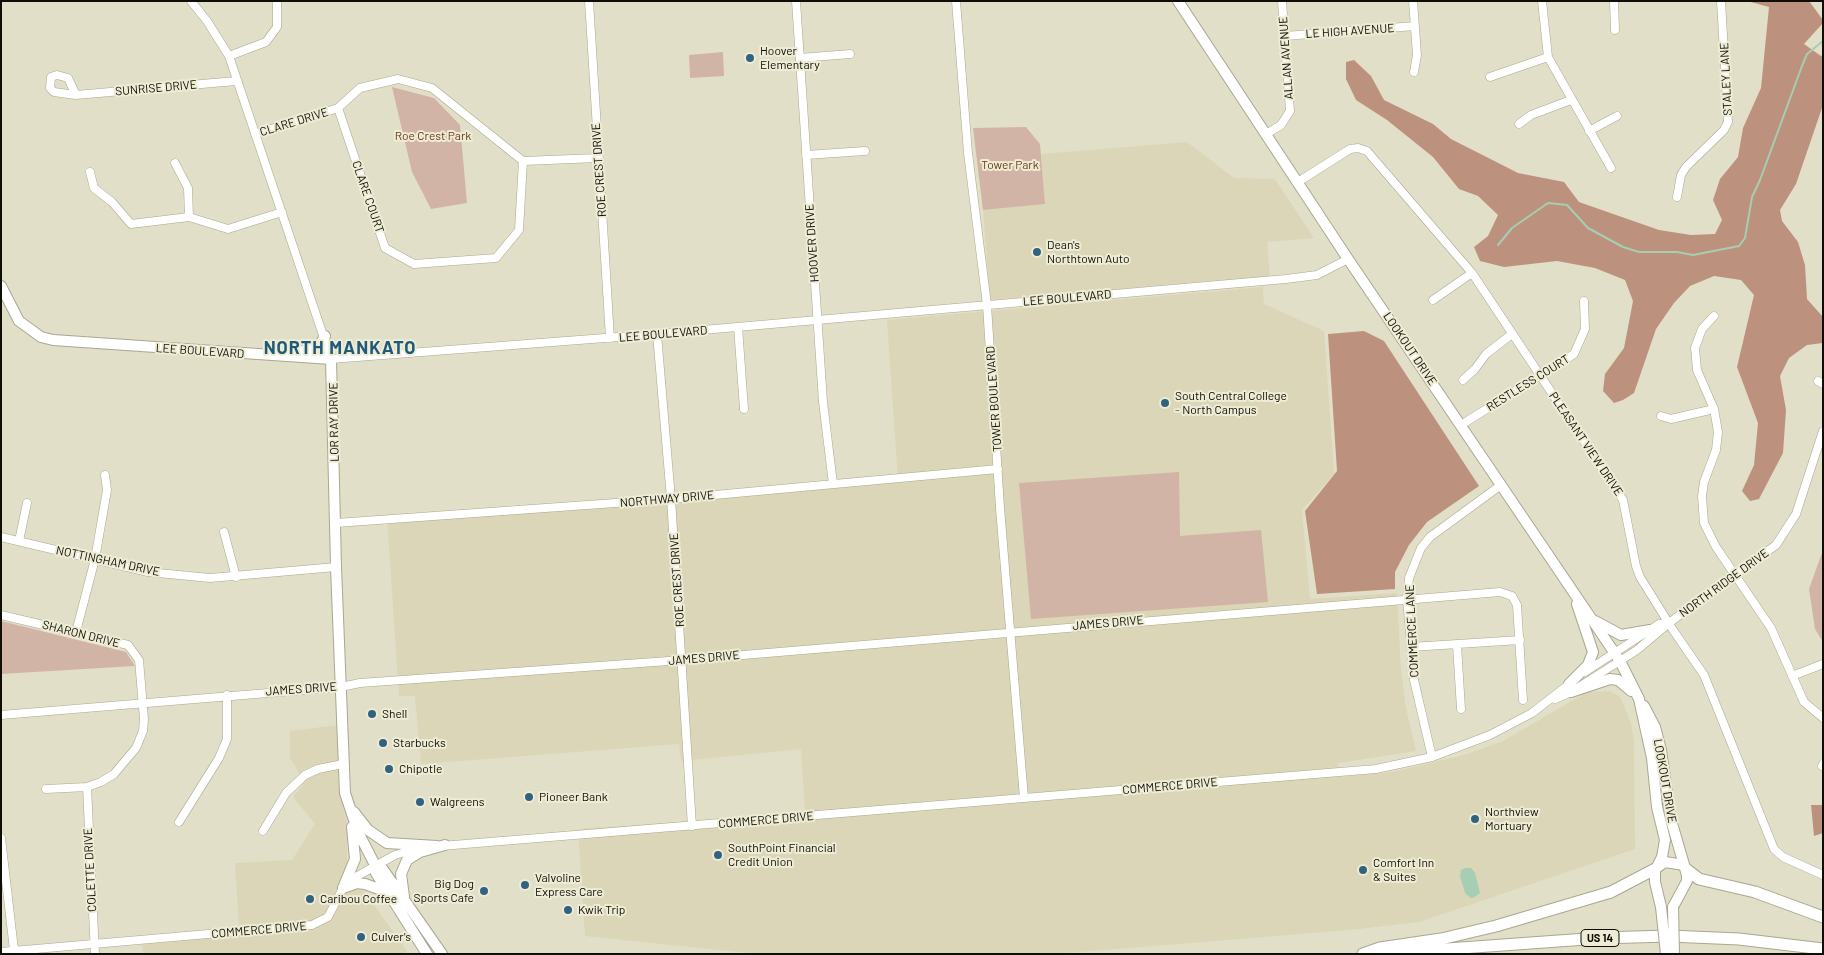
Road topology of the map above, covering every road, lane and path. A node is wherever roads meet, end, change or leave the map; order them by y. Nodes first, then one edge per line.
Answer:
1 (191, 1) edge
2 (277, 1) edge
3 (589, 1) edge
4 (796, 1) edge
5 (956, 1) edge
6 (1178, 1) edge
7 (1282, 1) edge
8 (1413, 1) edge
9 (1542, 1) edge
10 (1614, 1) edge
11 (1721, 1) edge
12 (1415, 26) junction
13 (1615, 30) dead end
14 (1285, 36) junction
15 (850, 54) dead end
16 (229, 56) junction
17 (1548, 57) junction
18 (800, 58) junction
19 (1414, 72) dead end
20 (1490, 77) dead end
21 (236, 81) junction
22 (76, 95) dead end
23 (1571, 100) junction
24 (338, 108) junction
25 (1617, 116) dead end
26 (1519, 124) dead end
27 (1589, 131) junction
28 (255, 134) junction
29 (1266, 134) junction
30 (865, 151) dead end
31 (806, 155) junction
32 (598, 158) junction
33 (523, 161) junction
34 (175, 163) dead end
35 (1611, 168) dead end
36 (90, 172) dead end
37 (1298, 182) junction
38 (1677, 198) dead end
39 (282, 212) junction
40 (189, 218) junction
41 (1348, 259) junction
42 (1472, 273) junction
43 (1, 286) edge
44 (1434, 300) dead end
45 (1584, 301) dead end
46 (987, 305) junction
47 (1714, 316) dead end
48 (818, 319) junction
49 (738, 327) junction
50 (657, 334) junction
51 (1512, 334) junction
52 (325, 336) junction
53 (610, 338) junction
54 (274, 355) junction
55 (331, 359) junction
56 (1539, 375) junction
57 (1462, 380) dead end
58 (744, 409) dead end
59 (1714, 409) junction
60 (1661, 416) dead end
61 (1462, 425) junction
62 (1823, 432) edge
63 (1819, 458) edge
64 (998, 469) junction
65 (105, 475) dead end
66 (833, 484) junction
67 (1502, 485) junction
68 (671, 499) junction
69 (27, 503) dead end
70 (336, 523) junction
71 (224, 532) dead end
72 (1, 537) edge
73 (19, 541) junction
74 (95, 559) junction
75 (336, 567) junction
76 (1736, 576) junction
77 (236, 577) junction
78 (1571, 589) junction
79 (1407, 598) junction
80 (1, 615) edge
81 (1593, 620) junction
82 (1669, 624) junction
83 (1650, 630) junction
84 (76, 632) junction
85 (1010, 632) junction
86 (1520, 640) junction
87 (1457, 645) junction
88 (1411, 648) junction
89 (1617, 657) junction
90 (682, 660) junction
91 (1823, 664) edge
92 (1792, 676) junction
93 (341, 687) junction
94 (1570, 688) junction
95 (227, 695) junction
96 (1639, 699) junction
97 (1523, 700) dead end
98 (142, 703) junction
99 (1460, 709) dead end
100 (1, 715) edge
101 (1823, 718) edge
102 (1432, 757) junction
103 (343, 764) junction
104 (87, 786) junction
105 (46, 790) dead end
106 (1024, 798) junction
107 (348, 804) junction
108 (179, 822) dead end
109 (692, 826) junction
110 (263, 831) dead end
111 (1, 838) edge
112 (441, 846) junction
113 (375, 865) junction
114 (1657, 867) junction
115 (1685, 867) junction
116 (4, 874) edge
117 (1823, 874) edge
118 (343, 888) junction
119 (406, 903) junction
120 (395, 906) junction
121 (1823, 917) edge
122 (94, 943) junction
123 (1823, 949) edge
124 (14, 950) junction
125 (1, 952) edge
126 (94, 954) edge
127 (427, 954) edge
128 (442, 954) edge
129 (1363, 954) edge
130 (1378, 954) edge
131 (1666, 954) edge
132 (1674, 954) edge

1 - 16 street, LOR RAY DRIVE
2 - 16 street
3 - 32 street, ROE CREST DRIVE
4 - 18 street, HOOVER DRIVE
5 - 46 street, TOWER BOULEVARD
6 - 29 main road, LOOKOUT DRIVE
7 - 14 street, ALLAN AVENUE
8 - 12 street
9 - 17 street
10 - 13 street
11 - 38 street, STALEY LANE
12 - 14 street, LE HIGH AVENUE
12 - 19 street
14 - 29 street, ALLAN AVENUE
15 - 18 street
16 - 21 street, LOR RAY DRIVE
17 - 20 street
17 - 23 street
18 - 31 street, HOOVER DRIVE
21 - 22 street, SUNRISE DRIVE
21 - 28 street, LOR RAY DRIVE
23 - 26 street
23 - 27 street
24 - 28 street, CLARE DRIVE
24 - 33 street, CLARE DRIVE
24 - 33 street, CLARE COURT
25 - 27 street
27 - 35 street
28 - 39 street, LOR RAY DRIVE
29 - 37 main road, LOOKOUT DRIVE
30 - 31 street
31 - 48 street, HOOVER DRIVE
32 - 33 street
32 - 53 street, ROE CREST DRIVE
34 - 40 street
36 - 40 street
37 - 41 main road, LOOKOUT DRIVE
37 - 42 street, PLEASANT VIEW DRIVE
39 - 40 street
39 - 52 street, LOR RAY DRIVE
41 - 46 street, LEE BOULEVARD
41 - 61 main road, LOOKOUT DRIVE
42 - 44 street
42 - 51 street, PLEASANT VIEW DRIVE
43 - 54 main road, LEE BOULEVARD
45 - 56 street, RESTLESS COURT
46 - 48 street, LEE BOULEVARD
46 - 64 street, TOWER BOULEVARD
47 - 59 street
48 - 49 street, LEE BOULEVARD
48 - 66 street, HOOVER DRIVE
49 - 50 street, LEE BOULEVARD
49 - 58 street
50 - 53 street, LEE BOULEVARD
50 - 68 street, ROE CREST DRIVE
51 - 56 street, PLEASANT VIEW DRIVE
51 - 57 street
52 - 54 main road
52 - 55 street, LOR RAY DRIVE
53 - 55 street, LEE BOULEVARD
54 - 55 main road, LEE BOULEVARD
55 - 70 main road, LOR RAY DRIVE
56 - 61 street, RESTLESS COURT
56 - 82 street, PLEASANT VIEW DRIVE
59 - 60 street
59 - 76 street
61 - 67 main road, LOOKOUT DRIVE
62 - 63 street, NORTH RIDGE DRIVE
63 - 76 street, NORTH RIDGE DRIVE
64 - 66 street, NORTHWAY DRIVE
64 - 85 street, TOWER BOULEVARD
65 - 74 street
66 - 68 street, NORTHWAY DRIVE
67 - 78 main road, LOOKOUT DRIVE
67 - 79 street, COMMERCE LANE
68 - 70 street, NORTHWAY DRIVE
68 - 90 street, ROE CREST DRIVE
69 - 73 street
70 - 75 main road, LOR RAY DRIVE
71 - 77 street
72 - 73 street, NOTTINGHAM DRIVE
73 - 74 street, NOTTINGHAM DRIVE
74 - 77 street, NOTTINGHAM DRIVE
74 - 84 street
75 - 77 street, NOTTINGHAM DRIVE
75 - 93 main road, LOR RAY DRIVE
76 - 82 street, NORTH RIDGE DRIVE
76 - 92 street
78 - 81 main road, LOOKOUT DRIVE
78 - 94 main road
79 - 85 street, JAMES DRIVE
79 - 86 street, JAMES DRIVE
79 - 88 street, COMMERCE LANE
80 - 84 street, SHARON DRIVE
81 - 83 main road
81 - 89 main road, LOOKOUT DRIVE
82 - 83 street, NORTH RIDGE DRIVE
82 - 89 street, NORTH RIDGE DRIVE
82 - 117 street, PLEASANT VIEW DRIVE
83 - 89 street, NORTH RIDGE DRIVE
84 - 98 street, SHARON DRIVE
85 - 90 street, JAMES DRIVE
85 - 106 street, TOWER BOULEVARD
86 - 87 street
86 - 97 street
87 - 88 street
87 - 99 street
88 - 102 street, COMMERCE LANE
89 - 94 street, COMMERCE DRIVE
89 - 96 main road, LOOKOUT DRIVE
90 - 93 street, JAMES DRIVE
90 - 109 street, ROE CREST DRIVE
91 - 92 street
92 - 101 street
93 - 95 street, JAMES DRIVE
93 - 103 main road, LOR RAY DRIVE
94 - 96 main road
94 - 102 street, COMMERCE DRIVE
95 - 98 street, JAMES DRIVE
95 - 108 street
96 - 114 main road, LOOKOUT DRIVE
96 - 115 main road, LOOKOUT DRIVE
98 - 100 street, JAMES DRIVE
98 - 104 street, SHARON DRIVE
102 - 106 street, COMMERCE DRIVE
103 - 107 main road, LOR RAY DRIVE
103 - 110 street
104 - 105 street, SHARON DRIVE
104 - 122 street, COLETTE DRIVE
106 - 109 street, COMMERCE DRIVE
107 - 112 main road
107 - 113 main road, LOR RAY DRIVE
107 - 118 main road
109 - 112 street, COMMERCE DRIVE
111 - 116 street
112 - 113 street, COMMERCE DRIVE
112 - 119 main road
113 - 118 street, COMMERCE DRIVE
113 - 119 main road, LOR RAY DRIVE
113 - 120 main road, LOR RAY DRIVE
114 - 115 main road
114 - 129 highway
114 - 131 main road, LOOKOUT DRIVE, bridge
115 - 121 highway
115 - 132 main road, LOOKOUT DRIVE, bridge
116 - 124 street
118 - 120 main road
118 - 122 street, COMMERCE DRIVE
119 - 128 main road, LOR RAY DRIVE
120 - 127 main road, LOR RAY DRIVE
122 - 124 street, COMMERCE DRIVE
122 - 126 street, COLETTE DRIVE
123 - 130 highway, US 14
124 - 125 street, COMMERCE DRIVE

